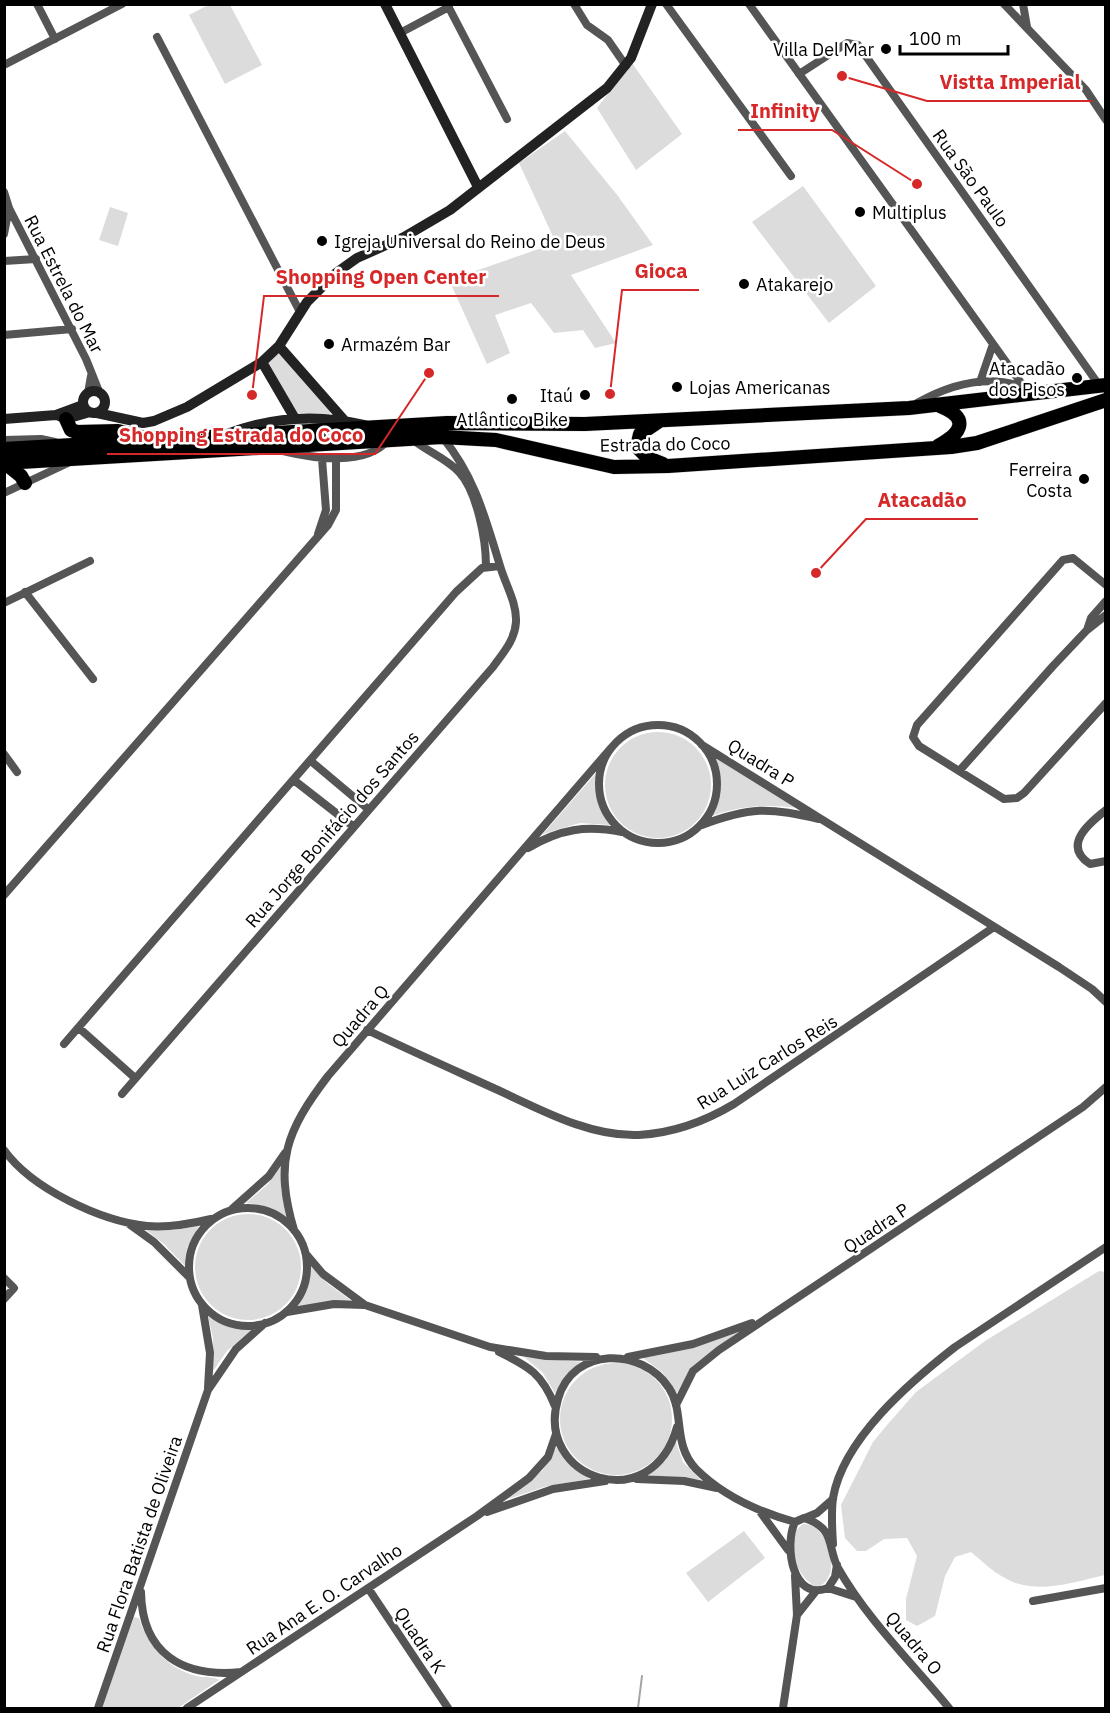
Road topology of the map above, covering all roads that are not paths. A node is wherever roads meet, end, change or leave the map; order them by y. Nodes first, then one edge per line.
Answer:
1 (37, 4) edge
2 (385, 4) edge
3 (574, 4) edge
4 (652, 4) edge
5 (666, 4) edge
6 (749, 4) edge
7 (1004, 4) edge
8 (1023, 4) edge
9 (122, 5) edge
10 (448, 6) edge
11 (1027, 29) junction
12 (400, 33) junction
13 (157, 37) dead end
14 (56, 39) junction
15 (4, 65) edge
16 (626, 66) junction
17 (799, 74) junction
18 (507, 119) dead end
19 (1106, 120) edge
20 (791, 176) dead end
21 (478, 187) junction
22 (4, 192) edge
23 (9, 208) junction
24 (4, 234) edge
25 (36, 259) junction
26 (4, 261) edge
27 (300, 312) junction
28 (72, 329) junction
29 (4, 334) edge
30 (993, 344) junction
31 (279, 346) junction
32 (262, 362) junction
33 (91, 374) junction
34 (980, 382) junction
35 (1102, 385) edge
36 (1024, 387) junction
37 (88, 393) junction
38 (1041, 393) junction
39 (102, 398) junction
40 (1106, 400) edge
41 (938, 405) junction
42 (909, 408) junction
43 (90, 410) junction
44 (61, 417) junction
45 (121, 417) junction
46 (294, 417) junction
47 (4, 418) edge
48 (344, 420) junction
49 (660, 421) junction
50 (377, 427) junction
51 (221, 436) junction
52 (442, 437) junction
53 (411, 438) junction
54 (389, 439) junction
55 (4, 440) edge
56 (153, 441) junction
57 (264, 446) junction
58 (4, 449) edge
59 (933, 449) junction
60 (74, 453) junction
61 (336, 458) junction
62 (322, 459) junction
63 (5, 463) edge
64 (668, 466) junction
65 (336, 470) junction
66 (323, 472) junction
67 (470, 482) junction
68 (25, 483) junction
69 (4, 493) edge
70 (481, 514) junction
71 (329, 517) junction
72 (90, 561) dead end
73 (486, 566) junction
74 (500, 566) junction
75 (1106, 585) edge
76 (25, 592) junction
77 (1106, 601) edge
78 (4, 603) edge
79 (1106, 615) edge
80 (1087, 630) junction
81 (93, 679) dead end
82 (1106, 703) edge
83 (702, 745) junction
84 (611, 748) junction
85 (4, 754) edge
86 (312, 762) junction
87 (960, 770) junction
88 (17, 771) dead end
89 (295, 781) junction
90 (369, 809) junction
91 (1106, 810) edge
92 (826, 822) junction
93 (701, 825) junction
94 (354, 827) junction
95 (625, 832) junction
96 (524, 850) junction
97 (1106, 861) edge
98 (4, 895) edge
99 (994, 927) junction
100 (1106, 1002) edge
101 (79, 1028) junction
102 (367, 1030) junction
103 (64, 1044) dead end
104 (135, 1078) junction
105 (1106, 1087) edge
106 (122, 1094) dead end
107 (4, 1150) edge
108 (285, 1151) junction
109 (231, 1210) junction
110 (214, 1218) junction
111 (125, 1222) junction
112 (294, 1230) junction
113 (1106, 1248) edge
114 (305, 1252) junction
115 (4, 1278) edge
116 (190, 1278) junction
117 (6, 1298) edge
118 (202, 1303) junction
119 (365, 1305) junction
120 (285, 1313) junction
121 (764, 1318) junction
122 (265, 1323) junction
123 (490, 1347) junction
124 (609, 1357) junction
125 (622, 1358) junction
126 (208, 1390) junction
127 (676, 1405) junction
128 (556, 1407) junction
129 (677, 1427) junction
130 (556, 1432) junction
131 (633, 1478) junction
132 (615, 1480) junction
133 (720, 1488) junction
134 (833, 1498) junction
135 (760, 1513) junction
136 (477, 1516) junction
137 (804, 1518) junction
138 (795, 1522) junction
139 (833, 1544) junction
140 (789, 1551) junction
141 (837, 1565) junction
142 (795, 1569) junction
143 (141, 1585) junction
144 (368, 1588) junction
145 (828, 1588) junction
146 (1106, 1588) edge
147 (816, 1591) junction
148 (856, 1597) junction
149 (1033, 1601) dead end
150 (797, 1615) junction
151 (242, 1671) junction
152 (98, 1708) edge
153 (188, 1708) edge
154 (448, 1708) edge
155 (783, 1708) edge
156 (949, 1708) edge

1 - 14 street
2 - 12 street
3 - 16 street
4 - 16 street
5 - 20 street
6 - 17 street
7 - 11 street
8 - 11 street
9 - 14 street
10 - 12 street
10 - 18 street
11 - 19 street
12 - 21 street
13 - 27 street
14 - 15 street
16 - 21 street
17 - 30 street
17 - 35 street, Rua São Paulo
21 - 27 street
22 - 23 street, Rua Estrela do Mar
23 - 24 street
23 - 25 street, Rua Estrela do Mar
25 - 26 street
25 - 28 street, Rua Estrela do Mar
27 - 31 street
28 - 29 street
28 - 33 street, Rua Estrela do Mar
30 - 34 street
30 - 36 street
31 - 32 street
31 - 48 street
32 - 45 street
32 - 46 street
33 - 37 street, Rua Estrela do Mar
33 - 39 street, Rua Estrela do Mar
34 - 36 street
34 - 42 street
35 - 38 highway, Estrada do Coco
36 - 38 street
37 - 39 street
37 - 43 street
38 - 41 highway, Estrada do Coco
39 - 43 street
39 - 45 street
40 - 59 highway, Estrada do Coco
41 - 42 highway, Estrada do Coco
41 - 59 highway
42 - 49 highway, Estrada do Coco
43 - 44 street
43 - 45 street
44 - 47 street
44 - 56 highway
46 - 48 street
46 - 51 street
48 - 50 street
49 - 50 highway, Estrada do Coco
49 - 64 highway
50 - 51 highway, Estrada do Coco
51 - 56 highway, Estrada do Coco
52 - 53 highway, Estrada do Coco
52 - 64 highway, Estrada do Coco
52 - 67 street
53 - 54 highway, Estrada do Coco
53 - 67 street
54 - 57 highway, Estrada do Coco
54 - 61 street
55 - 60 street
56 - 60 highway, Estrada do Coco
57 - 60 highway, Estrada do Coco
57 - 62 street
58 - 60 highway, Estrada do Coco
59 - 64 highway, Estrada do Coco
60 - 63 highway, Estrada do Coco
60 - 68 street
61 - 62 street
61 - 65 street
62 - 66 street
63 - 68 highway
65 - 66 street
65 - 71 street
66 - 71 street
67 - 70 street
68 - 69 street
70 - 73 street
70 - 74 street, Rua Jorge Bonifácio dos Santos
71 - 98 street
72 - 76 street
73 - 74 street
73 - 86 street
74 - 90 street, Rua Jorge Bonifácio dos Santos
75 - 87 street
76 - 78 street
76 - 81 street
77 - 80 street
79 - 80 street
80 - 87 street
82 - 87 street
83 - 84 street
83 - 92 street, Quadra P
83 - 93 street
84 - 95 street
84 - 96 street
85 - 88 street
86 - 89 street
86 - 90 street
89 - 94 street
89 - 101 street
90 - 94 street, Rua Jorge Bonifácio dos Santos
91 - 97 street
92 - 93 street
92 - 99 street, Quadra P
93 - 95 street
94 - 104 street, Rua Jorge Bonifácio dos Santos
95 - 96 street
96 - 102 street, Quadra Q
99 - 100 street, Quadra P
99 - 102 street, Rua Luiz Carlos Reis
101 - 103 street
101 - 104 street
102 - 108 street, Quadra Q
104 - 106 street, Rua Jorge Bonifácio dos Santos
105 - 121 street, Quadra P
107 - 111 street
108 - 109 street
108 - 112 street, Quadra Q
109 - 110 street
109 - 112 street
110 - 111 street
110 - 116 street
111 - 116 street
112 - 114 street
113 - 134 street
114 - 119 street
114 - 120 street
115 - 117 street
116 - 118 street
118 - 122 street
118 - 126 street, Rua Flora Batista de Oliveira
119 - 120 street
119 - 123 street
120 - 122 street
121 - 125 street
121 - 127 street, Quadra P
122 - 126 street, Rua Flora Batista de Oliveira
123 - 124 street
123 - 128 street
124 - 125 street
124 - 128 street
125 - 127 street
126 - 143 street, Rua Flora Batista de Oliveira
127 - 129 street
128 - 130 street
129 - 131 street
129 - 133 street
130 - 132 street
130 - 136 street
131 - 132 street
131 - 133 street
132 - 136 street
133 - 135 street
134 - 137 street
134 - 139 street
135 - 138 street
135 - 140 street
136 - 144 street, Rua Ana E. O. Carvalho
137 - 138 street
137 - 139 street
138 - 140 street
139 - 141 street
140 - 142 street
141 - 145 street
141 - 148 street, Quadra O
142 - 147 street
142 - 150 street
143 - 151 street
143 - 152 street, Rua Flora Batista de Oliveira
144 - 151 street, Rua Ana E. O. Carvalho
144 - 154 street, Quadra K
145 - 147 street
145 - 148 street
146 - 149 street
147 - 150 street
148 - 156 street, Quadra O
150 - 155 street
151 - 153 street, Rua Ana E. O. Carvalho

